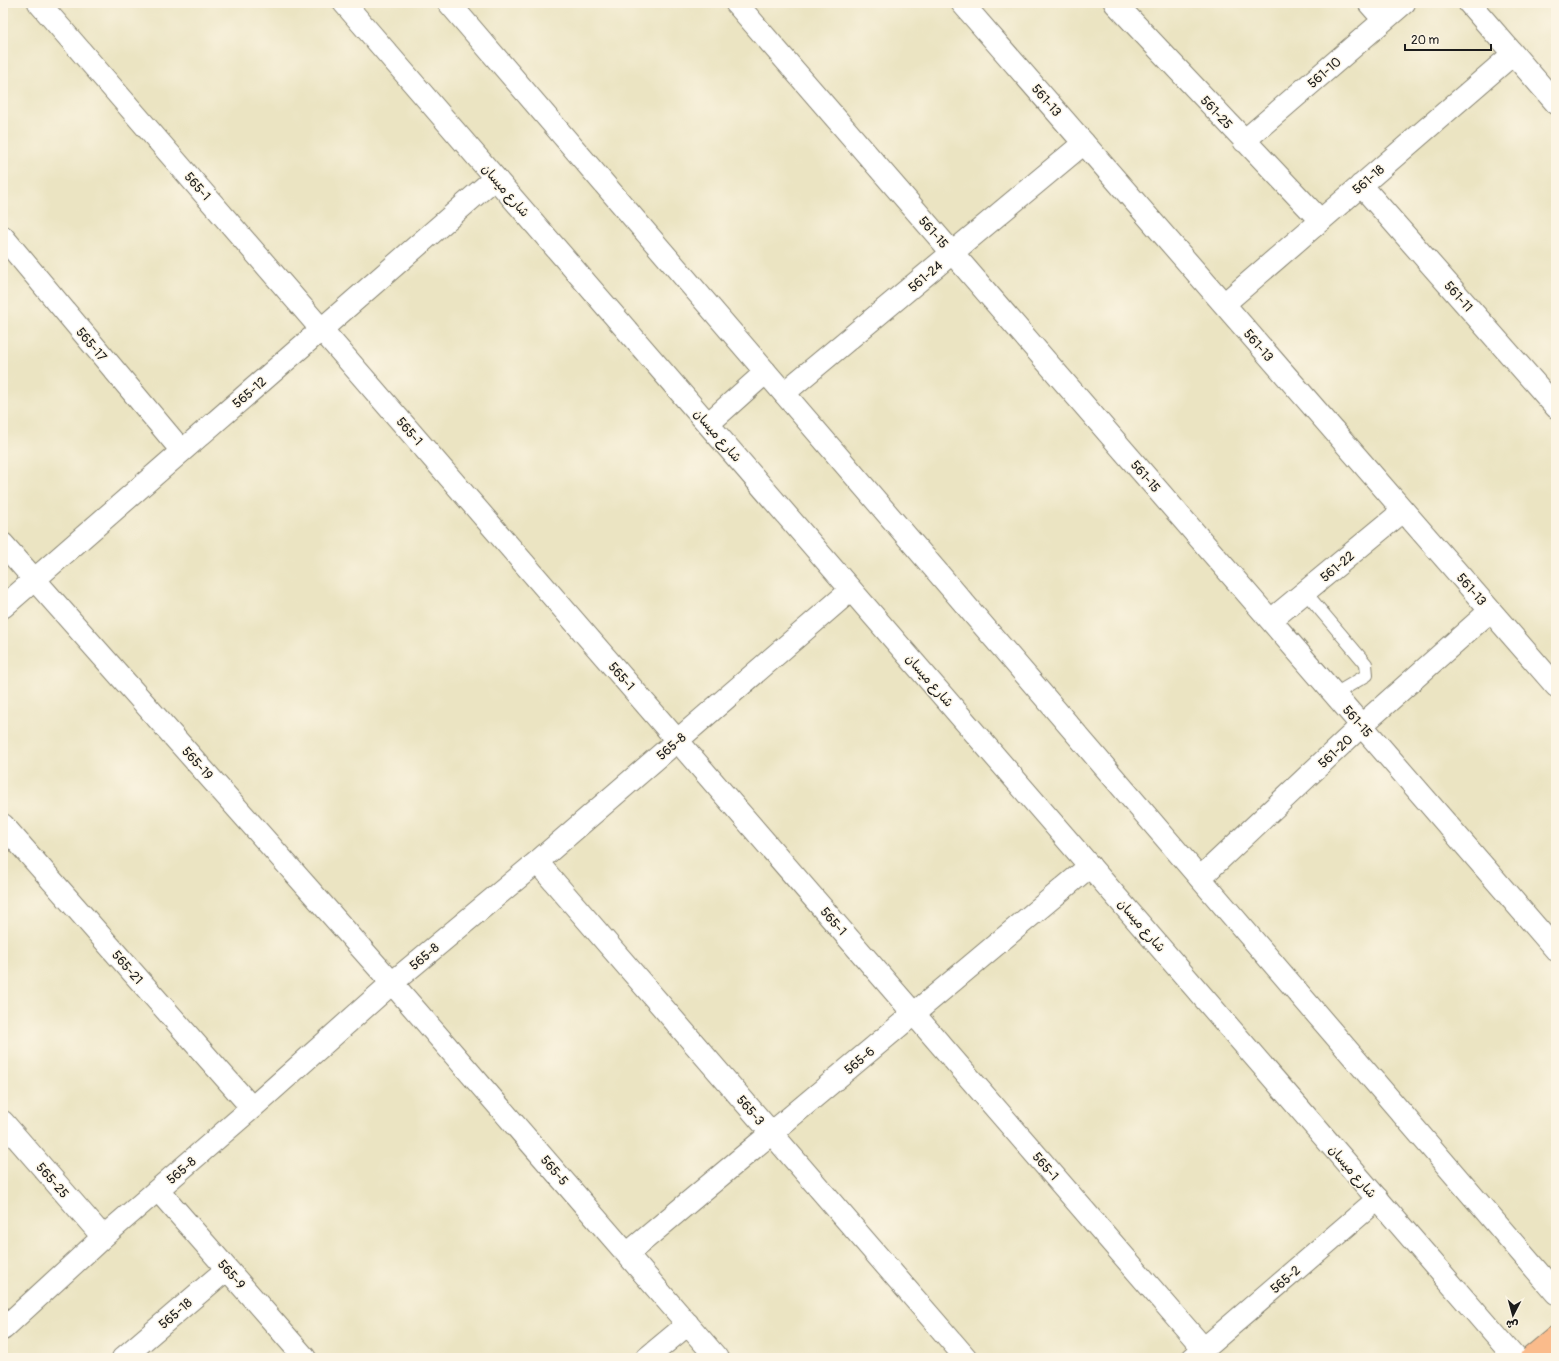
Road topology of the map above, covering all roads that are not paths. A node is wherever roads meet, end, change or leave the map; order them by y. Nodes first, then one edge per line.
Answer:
1 (39, 3) edge
2 (344, 3) edge
3 (450, 3) edge
4 (736, 3) edge
5 (962, 3) edge
6 (1114, 3) edge
7 (1369, 3) edge
8 (1404, 3) edge
9 (1469, 3) edge
10 (1384, 20) junction
11 (1513, 54) junction
12 (1556, 103) edge
13 (1244, 141) junction
14 (1084, 143) junction
15 (495, 178) junction
16 (1361, 185) junction
17 (1320, 220) junction
18 (3, 237) edge
19 (952, 253) junction
20 (1224, 304) junction
21 (321, 329) junction
22 (766, 372) junction
23 (784, 393) junction
24 (1556, 407) edge
25 (708, 424) junction
26 (182, 451) junction
27 (1403, 511) junction
28 (3, 544) edge
29 (35, 580) junction
30 (851, 590) junction
31 (1305, 592) junction
32 (3, 607) edge
33 (1490, 610) junction
34 (1271, 620) junction
35 (1556, 686) edge
36 (1335, 694) junction
37 (1362, 725) junction
38 (678, 741) junction
39 (3, 825) edge
40 (537, 862) junction
41 (1090, 866) junction
42 (1200, 878) junction
43 (1556, 950) edge
44 (392, 983) junction
45 (914, 1014) junction
46 (252, 1108) junction
47 (3, 1122) edge
48 (771, 1133) junction
49 (158, 1190) junction
50 (1378, 1199) junction
51 (104, 1237) junction
52 (627, 1254) junction
53 (227, 1269) junction
54 (1556, 1293) edge
55 (688, 1324) junction
56 (3, 1329) edge
57 (1556, 1337) edge
58 (1198, 1353) edge
59 (123, 1358) edge
60 (305, 1358) edge
61 (647, 1358) edge
62 (717, 1358) edge
63 (966, 1358) edge
64 (1515, 1358) edge
65 (1531, 1358) edge

1 - 21 street, 565-1
2 - 15 street, شارع ميسان
3 - 22 street
4 - 19 street, 561-15
5 - 14 street, 561-13
6 - 13 street, 561-25
7 - 10 street
8 - 10 street, 561-10
9 - 11 street
10 - 13 street, 561-10
11 - 12 street
11 - 16 street, 561-18
13 - 17 street, 561-25
14 - 19 street, 561-24
14 - 20 street, 561-13
15 - 21 street, 565-12
15 - 25 street, شارع ميسان
16 - 17 street, 561-18
16 - 24 street, 561-11
17 - 20 street, 561-18
18 - 26 street, 565-17
19 - 23 street, 561-24
19 - 34 street, 561-15
20 - 27 street, 561-13
21 - 26 street, 565-12
21 - 38 street, 565-1
22 - 23 street
22 - 25 street
23 - 42 street
25 - 30 street, شارع ميسان
26 - 29 street, 565-12
27 - 31 street, 561-22
27 - 33 street, 561-13
28 - 29 street, 565-19
29 - 32 street, 565-12
29 - 44 street, 565-19
30 - 38 street, 565-8
30 - 41 street, شارع ميسان
31 - 34 street, 561-22
31 - 36 lane
33 - 35 street, 561-13
33 - 37 street, 561-20
34 - 36 street, 561-15
36 - 37 street, 561-15
37 - 42 street, 561-20
37 - 43 street, 561-15
38 - 40 street, 565-8
38 - 45 street, 565-1
39 - 46 street, 565-21
40 - 44 street, 565-8
40 - 48 street, 565-3
41 - 45 street, 565-6
41 - 50 street, شارع ميسان
42 - 54 street
44 - 46 street, 565-8
44 - 52 street, 565-5
45 - 48 street, 565-6
45 - 58 street, 565-1
46 - 49 street, 565-8
47 - 51 street, 565-25
48 - 52 street, 565-6
48 - 63 street, 565-3
49 - 51 street, 565-8
49 - 53 street, 565-9
50 - 58 street, 565-2
50 - 64 street, شارع ميسان
51 - 56 street, 565-8
52 - 55 street, 565-5
53 - 59 street, 565-18
53 - 60 street, 565-9
55 - 61 street
55 - 62 street, 565-5
57 - 65 main road

